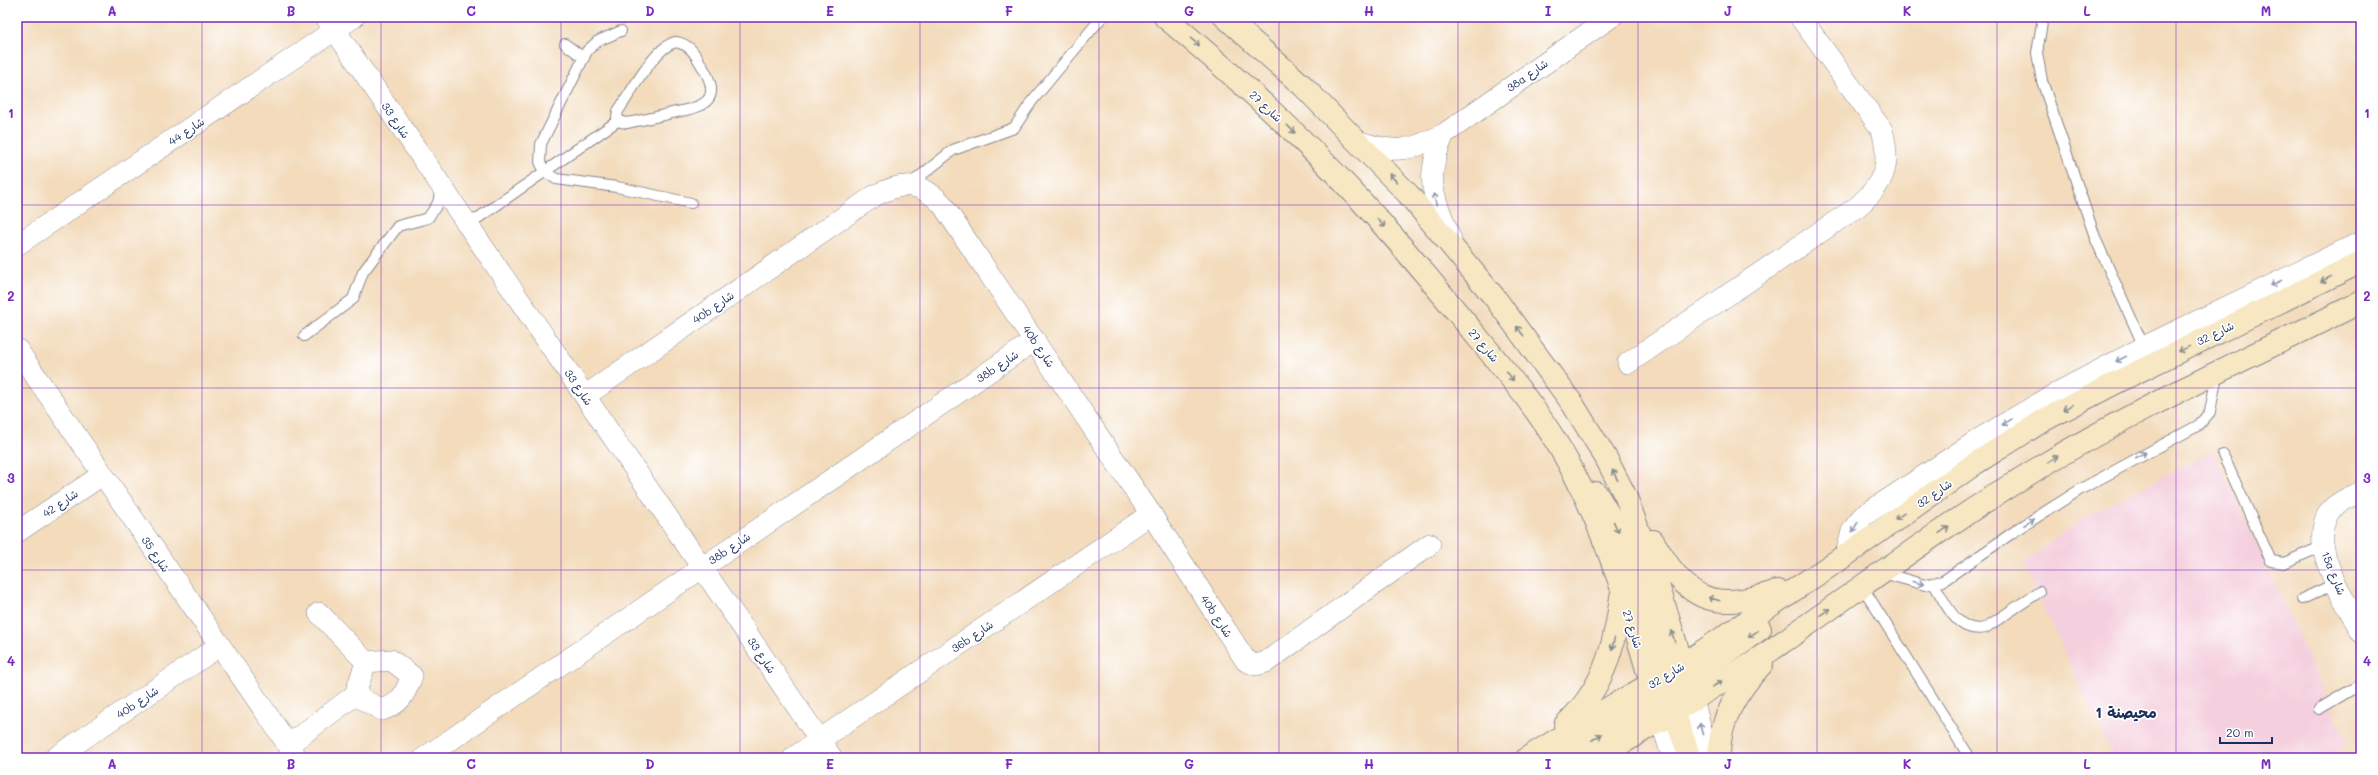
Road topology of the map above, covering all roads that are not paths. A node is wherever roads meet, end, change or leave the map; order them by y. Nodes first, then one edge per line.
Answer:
1 (354, 17) edge
2 (1102, 17) edge
3 (1165, 17) edge
4 (1225, 17) edge
5 (1611, 17) edge
6 (1800, 17) edge
7 (2043, 17) edge
8 (330, 24) edge
9 (621, 31) dead end
10 (565, 44) dead end
11 (584, 58) junction
12 (619, 120) junction
13 (1444, 134) junction
14 (1360, 142) junction
15 (545, 172) junction
16 (910, 185) junction
17 (441, 186) junction
18 (691, 203) dead end
19 (468, 225) junction
20 (2361, 242) edge
21 (17, 245) edge
22 (1455, 248) junction
23 (2361, 262) edge
24 (2361, 302) edge
25 (304, 336) dead end
26 (1035, 340) junction
27 (2144, 346) junction
28 (17, 349) edge
29 (1628, 363) dead end
30 (2217, 374) junction
31 (585, 396) junction
32 (2223, 455) dead end
33 (1568, 463) junction
34 (102, 475) junction
35 (2361, 492) edge
36 (1626, 497) junction
37 (1151, 514) junction
38 (17, 532) edge
39 (2322, 540) junction
40 (1430, 544) dead end
41 (1846, 555) junction
42 (701, 566) junction
43 (1881, 573) junction
44 (1806, 582) junction
45 (2337, 583) junction
46 (1934, 584) junction
47 (1862, 586) junction
48 (1622, 592) junction
49 (2039, 592) dead end
50 (2302, 599) dead end
51 (319, 612) dead end
52 (2361, 632) edge
53 (1779, 644) junction
54 (219, 646) junction
55 (366, 662) junction
56 (2361, 684) edge
57 (1672, 693) junction
58 (354, 695) junction
59 (2319, 709) dead end
60 (820, 740) junction
61 (292, 751) edge
62 (1531, 756) edge
63 (55, 758) edge
64 (424, 758) edge
65 (793, 758) edge
66 (832, 758) edge
67 (1564, 758) edge
68 (1598, 758) edge
69 (1673, 758) edge
70 (1690, 758) edge
71 (1709, 758) edge
72 (1719, 758) edge
73 (1970, 758) edge

1 - 8 street, شارع 44
2 - 16 lane
3 -> 33 street, شارع 27
4 - 14 street, شارع 27
5 - 13 street, 38a شارع
6 - 29 street
7 - 27 lane
8 - 17 street, شارع 33
8 - 21 street, شارع 44
9 - 11 lane
10 - 11 lane
11 - 15 lane
12 - 12 lane
12 - 15 lane
13 - 14 street, 38a شارع
22 -> 13 street
22 -> 14 street, شارع 27
15 - 18 lane
15 - 19 lane
16 - 26 street, 40b شارع
16 - 31 street, 40b شارع
17 - 19 street, شارع 33
17 - 25 lane
19 - 31 street, شارع 33
20 -> 27 street
36 -> 22 street, شارع 27
23 -> 41 street, شارع 32
24 - 30 street, شارع 32
26 - 37 street, 40b شارع
26 - 42 street, 38b شارع
27 -> 41 street
28 - 34 street, شارع 35
43 -> 30 street, شارع 32
46 -> 30 lane
31 - 42 street, شارع 33
32 - 39 lane
33 - 48 street, شارع 27
33 -> 57 street
34 - 38 street, شارع 42
34 - 54 street, شارع 35
35 - 39 street
44 -> 36 street
57 -> 36 street, شارع 27
37 - 40 street, 40b شارع
37 - 60 street, 36b شارع
39 - 45 street, 15a شارع
41 - 44 street, شارع 32
41 -> 57 street
42 - 60 street, شارع 33
42 - 64 street, 38b شارع
43 -> 46 lane
43 - 47 street, شارع 32
44 - 57 street, شارع 32
45 - 50 lane
45 - 52 street, 15a شارع
46 - 49 lane
53 -> 47 street, شارع 32
47 - 73 lane
48 - 57 street, شارع 27
48 -> 62 street
51 - 55 street
57 -> 53 street, شارع 32
53 - 72 street
54 - 61 street, شارع 35
54 - 63 street, 40b شارع
55 - 58 street
55 - 58 street
56 - 59 lane
57 - 62 street, شارع 32
67 -> 57 street
57 - 68 street, شارع 32
57 - 69 street, شارع 27
57 - 70 street
71 -> 57 street, شارع 27
58 - 61 street
60 - 65 street, 36b شارع
60 - 66 street, شارع 33

